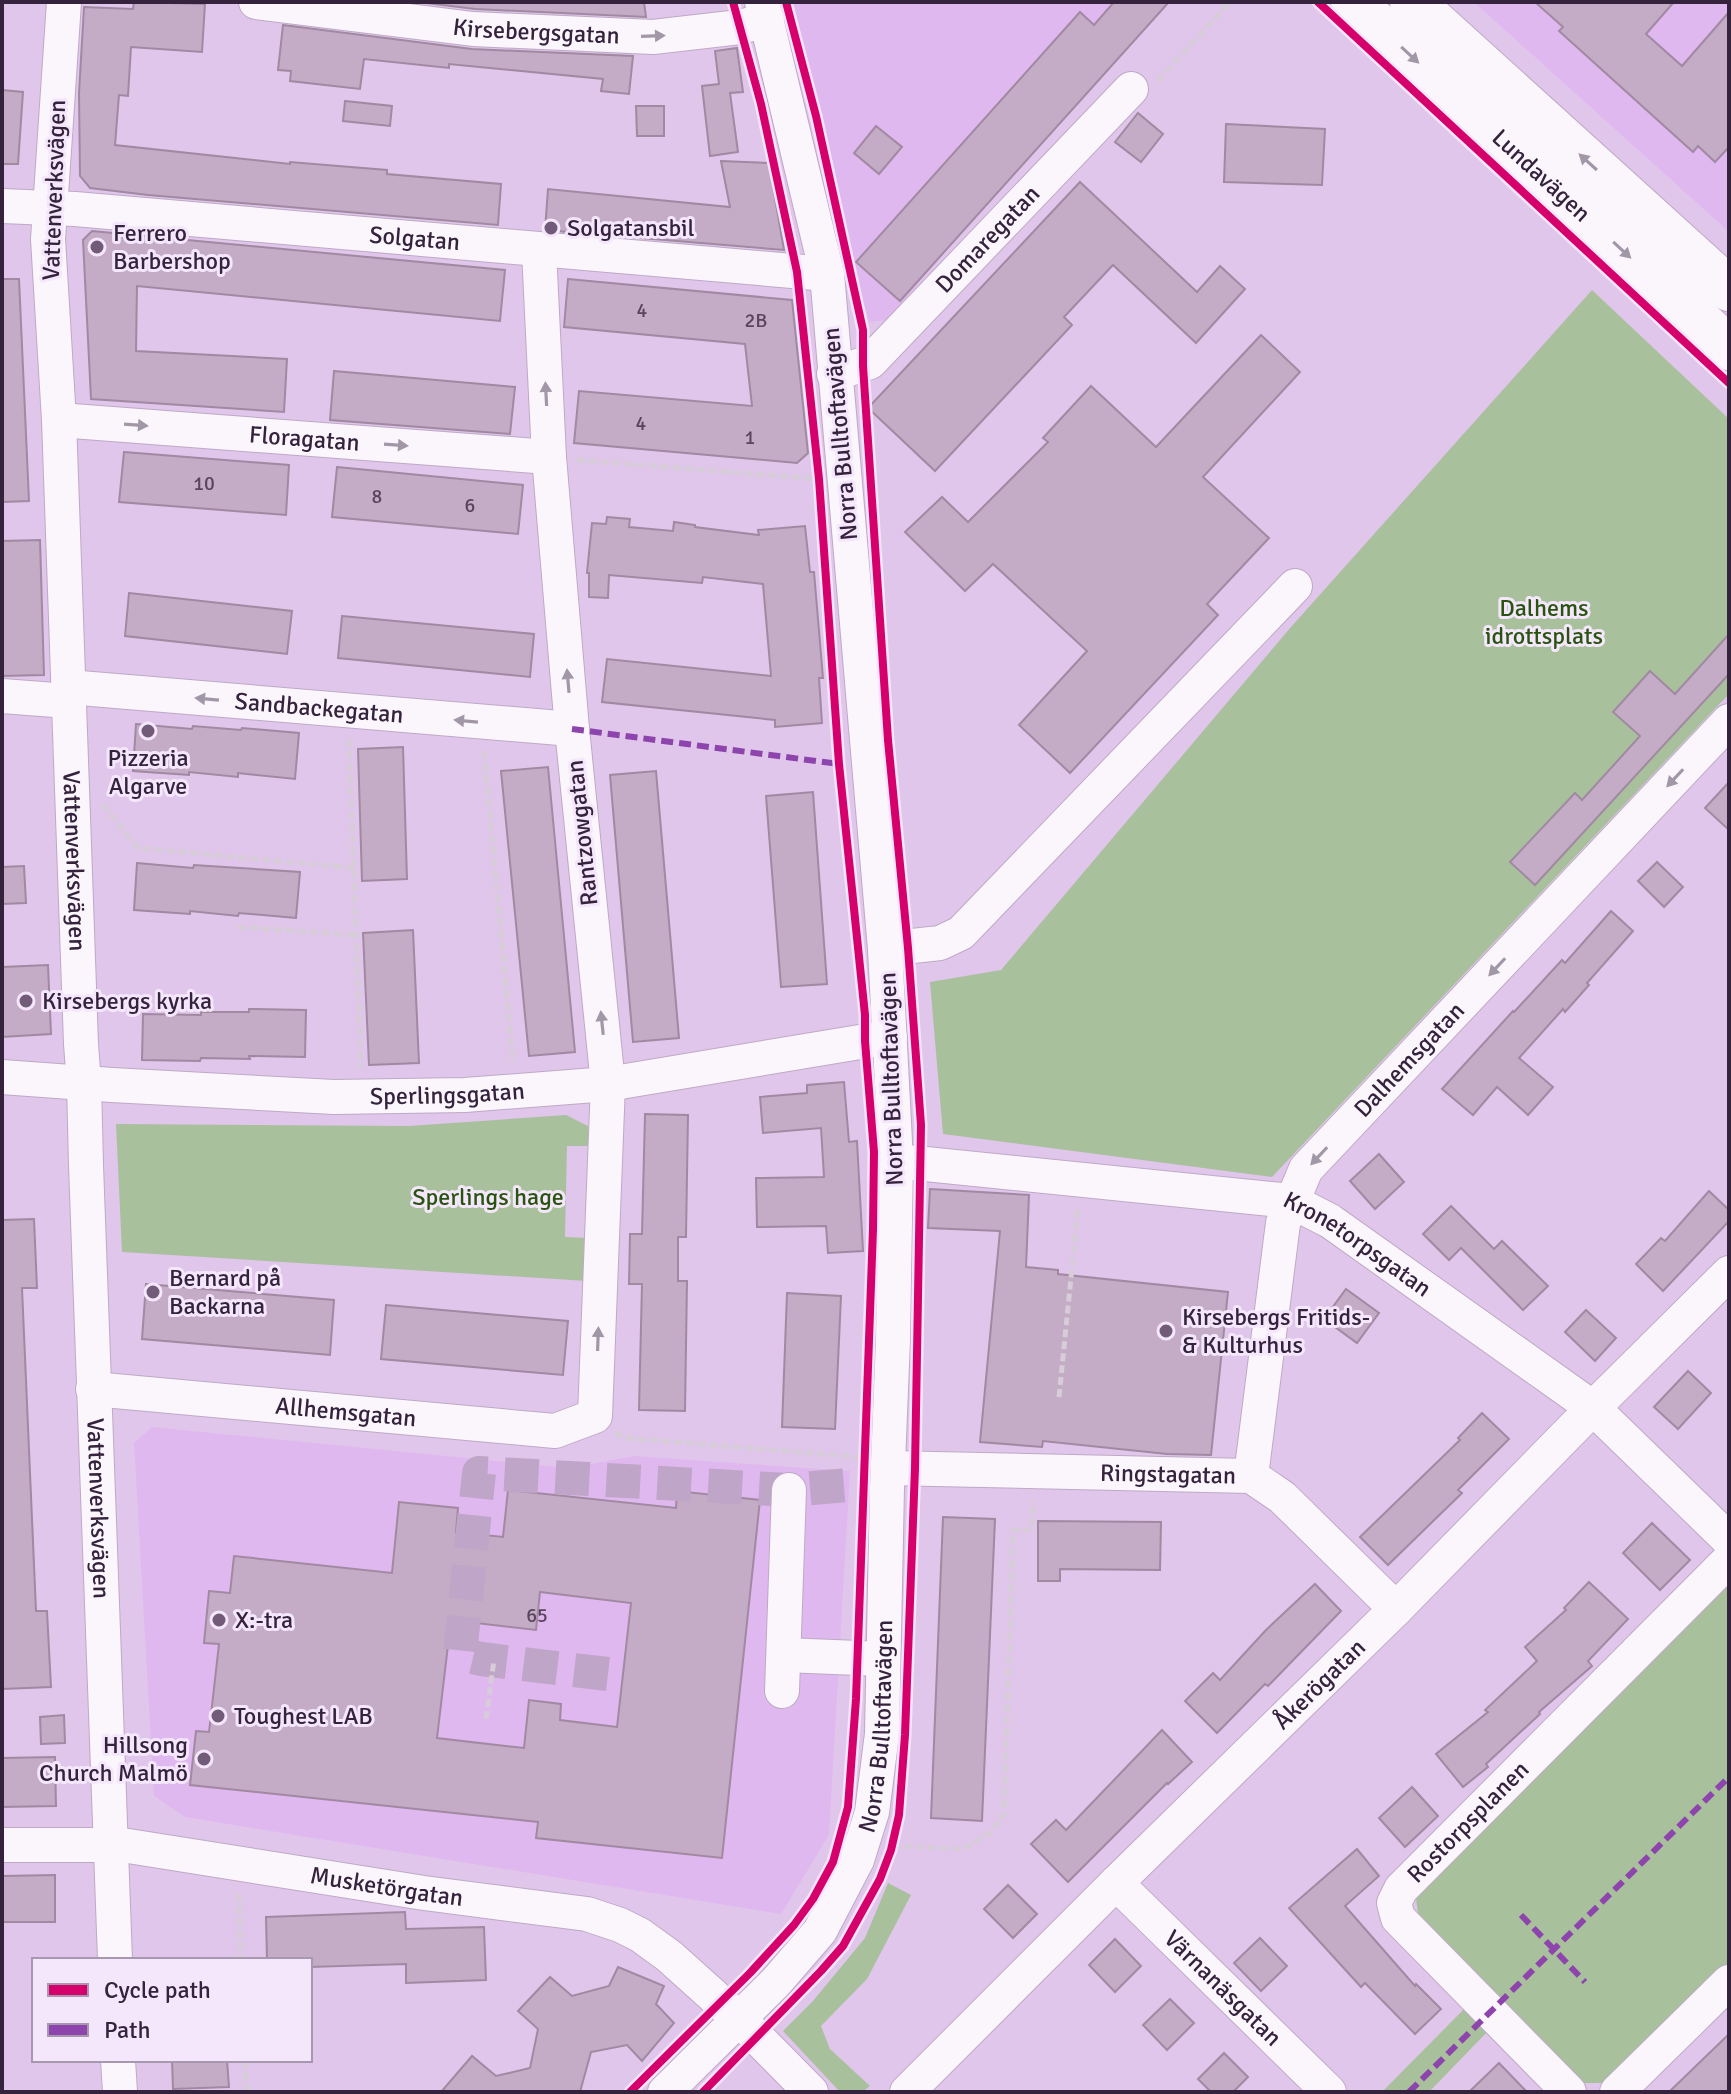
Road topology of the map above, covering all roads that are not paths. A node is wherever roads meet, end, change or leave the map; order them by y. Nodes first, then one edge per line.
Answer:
1 (64, 2) edge
2 (256, 2) edge
3 (1353, 2) edge
4 (1412, 2) edge
5 (765, 11) edge
6 (1131, 89) road end
7 (2, 206) edge
8 (50, 208) junction
9 (539, 251) junction
10 (827, 274) junction
11 (1729, 289) edge
12 (1729, 348) edge
13 (834, 374) junction
14 (59, 420) junction
15 (559, 458) junction
16 (1295, 586) dead end
17 (68, 694) junction
18 (2, 696) edge
19 (1729, 721) edge
20 (572, 729) junction
21 (885, 949) junction
22 (890, 1037) junction
23 (2, 1077) edge
24 (84, 1084) junction
25 (608, 1084) junction
26 (896, 1161) junction
27 (1291, 1201) junction
28 (1729, 1273) edge
29 (93, 1389) junction
30 (1593, 1408) junction
31 (604, 1425) joint
32 (879, 1475) junction
33 (1251, 1476) junction
34 (789, 1490) dead end
35 (1729, 1540) edge
36 (1729, 1560) edge
37 (1396, 1609) junction
38 (784, 1655) junction
39 (883, 1659) junction
40 (782, 1691) dead end
41 (111, 1844) junction
42 (2, 1845) edge
43 (1116, 1883) junction
44 (115, 1958) edge
45 (1729, 1982) edge
46 (738, 2018) junction
47 (118, 2062) edge
48 (120, 2092) edge
49 (665, 2092) edge
50 (811, 2092) edge
51 (907, 2092) edge
52 (1329, 2092) edge
53 (1569, 2092) edge
54 (1617, 2092) edge

1 - 8 street, Vattenverksvägen
2 -> 5 street, Kirsebergsgatan
3 -> 12 main road, Lundavägen
11 -> 4 main road, Lundavägen
5 - 10 street, Norra Bulltoftavägen
6 - 13 street, Domaregatan
7 - 8 street, Solgatan
8 - 9 street, Solgatan
8 - 14 street, Vattenverksvägen
9 - 10 street, Solgatan
15 -> 9 street, Rantzowgatan
10 - 13 street, Norra Bulltoftavägen
13 - 21 street, Norra Bulltoftavägen
14 -> 15 street, Floragatan
14 - 17 street, Vattenverksvägen
20 -> 15 street, Rantzowgatan
16 - 21 street
17 - 18 street, Sandbackegatan
20 -> 17 street, Sandbackegatan
17 - 24 street, Vattenverksvägen
19 -> 27 street, Dalhemsgatan
25 -> 20 street, Rantzowgatan
21 - 22 street, Norra Bulltoftavägen
22 - 25 street, Sperlingsgatan
22 - 26 street, Norra Bulltoftavägen
23 - 24 street, Sperlingsgatan
24 - 25 street, Sperlingsgatan
24 - 29 street, Vattenverksvägen
31 -> 25 street, Rantzowgatan
26 - 27 street, Kronetorpsgatan
26 - 32 street, Norra Bulltoftavägen
27 - 30 street, Kronetorpsgatan
27 - 33 street, Dalhemsgatan
28 - 30 street, Åkerögatan
29 - 31 street, Allhemsgatan
29 - 41 street, Vattenverksvägen
30 - 35 street, Kronetorpsgatan
30 - 37 street, Åkerögatan
32 - 33 street, Ringstagatan
32 - 39 street, Norra Bulltoftavägen
33 - 37 street, Ringstagatan
34 - 38 street
36 - 53 street, Rostorpsplanen
37 - 43 street, Åkerögatan
38 - 39 street
38 - 40 street
39 - 46 street, Norra Bulltoftavägen
41 - 42 street, Musketörgatan
41 - 44 street, Vattenverksvägen
41 - 46 street, Musketörgatan
43 - 51 street, Åkerögatan
43 - 52 street, Värnanäsgatan
45 - 54 street
46 - 49 street, Norra Bulltoftavägen
46 - 50 street, Musketörgatan
47 - 48 street

